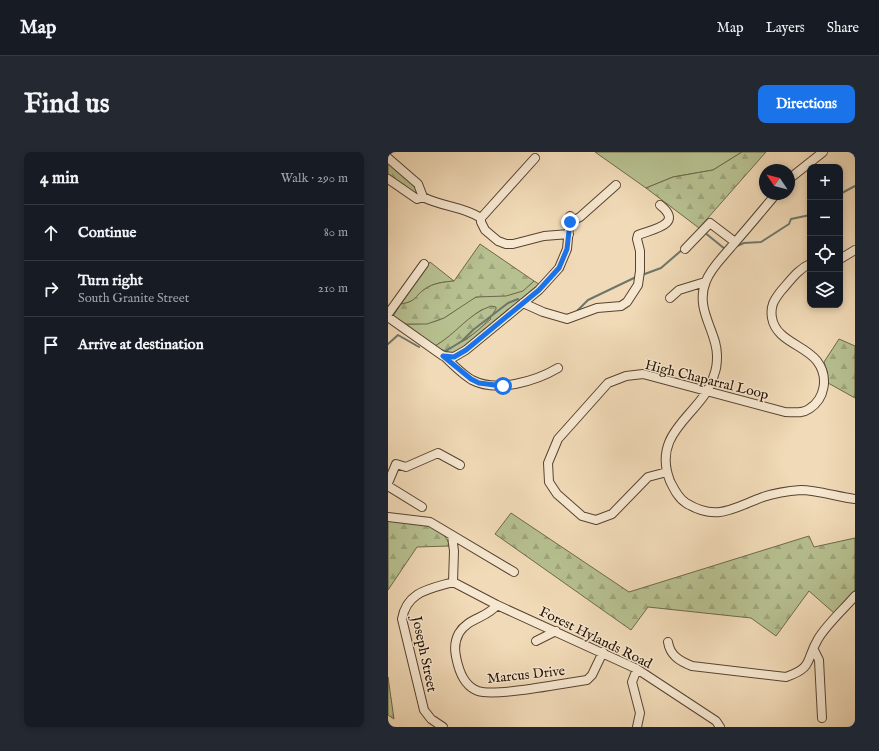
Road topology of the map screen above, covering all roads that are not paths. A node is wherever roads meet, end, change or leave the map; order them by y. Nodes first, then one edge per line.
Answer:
1 (823, 152) edge
2 (388, 158) edge
3 (535, 158) dead end
4 (795, 174) edge
5 (388, 179) edge
6 (616, 185) dead end
7 (423, 197) junction
8 (771, 200) edge
9 (660, 205) dead end
10 (481, 218) junction
11 (569, 234) junction
12 (735, 242) junction
13 (685, 249) dead end
14 (855, 250) edge
15 (843, 257) edge
16 (424, 264) dead end
17 (807, 266) edge
18 (706, 282) junction
19 (670, 298) dead end
20 (523, 303) junction
21 (388, 315) edge
22 (443, 356) junction
23 (558, 368) dead end
24 (708, 391) junction
25 (460, 465) dead end
26 (667, 472) junction
27 (388, 484) edge
28 (855, 499) edge
29 (422, 507) dead end
30 (388, 518) edge
31 (452, 536) junction
32 (514, 572) dead end
33 (453, 582) junction
34 (855, 596) edge
35 (497, 605) junction
36 (556, 631) junction
37 (536, 641) dead end
38 (668, 642) dead end
39 (814, 650) junction
40 (603, 652) junction
41 (637, 668) junction
42 (822, 718) dead end
43 (443, 727) edge
44 (637, 727) edge
45 (720, 727) edge

1 - 4 street
2 - 7 street
3 - 10 street
5 - 7 street
6 - 11 street
7 - 10 street
8 - 12 street
9 - 20 street
10 - 11 street
11 - 20 street
12 - 13 street
12 - 18 street
14 - 15 street
16 - 21 street
17 - 24 street, High Chaparral Loop
18 - 19 street
18 - 24 street
20 - 22 street
21 - 22 street
22 - 23 street
24 - 26 street
24 - 26 street, High Chaparral Loop
25 - 27 street
26 - 28 street
27 - 29 street
30 - 31 street
31 - 32 street
31 - 33 street
33 - 35 street, Forest Hylands Road
33 - 43 street, Joseph Street
34 - 39 street
35 - 36 street, Forest Hylands Road
35 - 40 street, Marcus Drive
36 - 37 street
36 - 40 street, Forest Hylands Road
38 - 39 street
39 - 42 street
40 - 41 street, Forest Hylands Road
41 - 44 street
41 - 45 street, Forest Hylands Road

